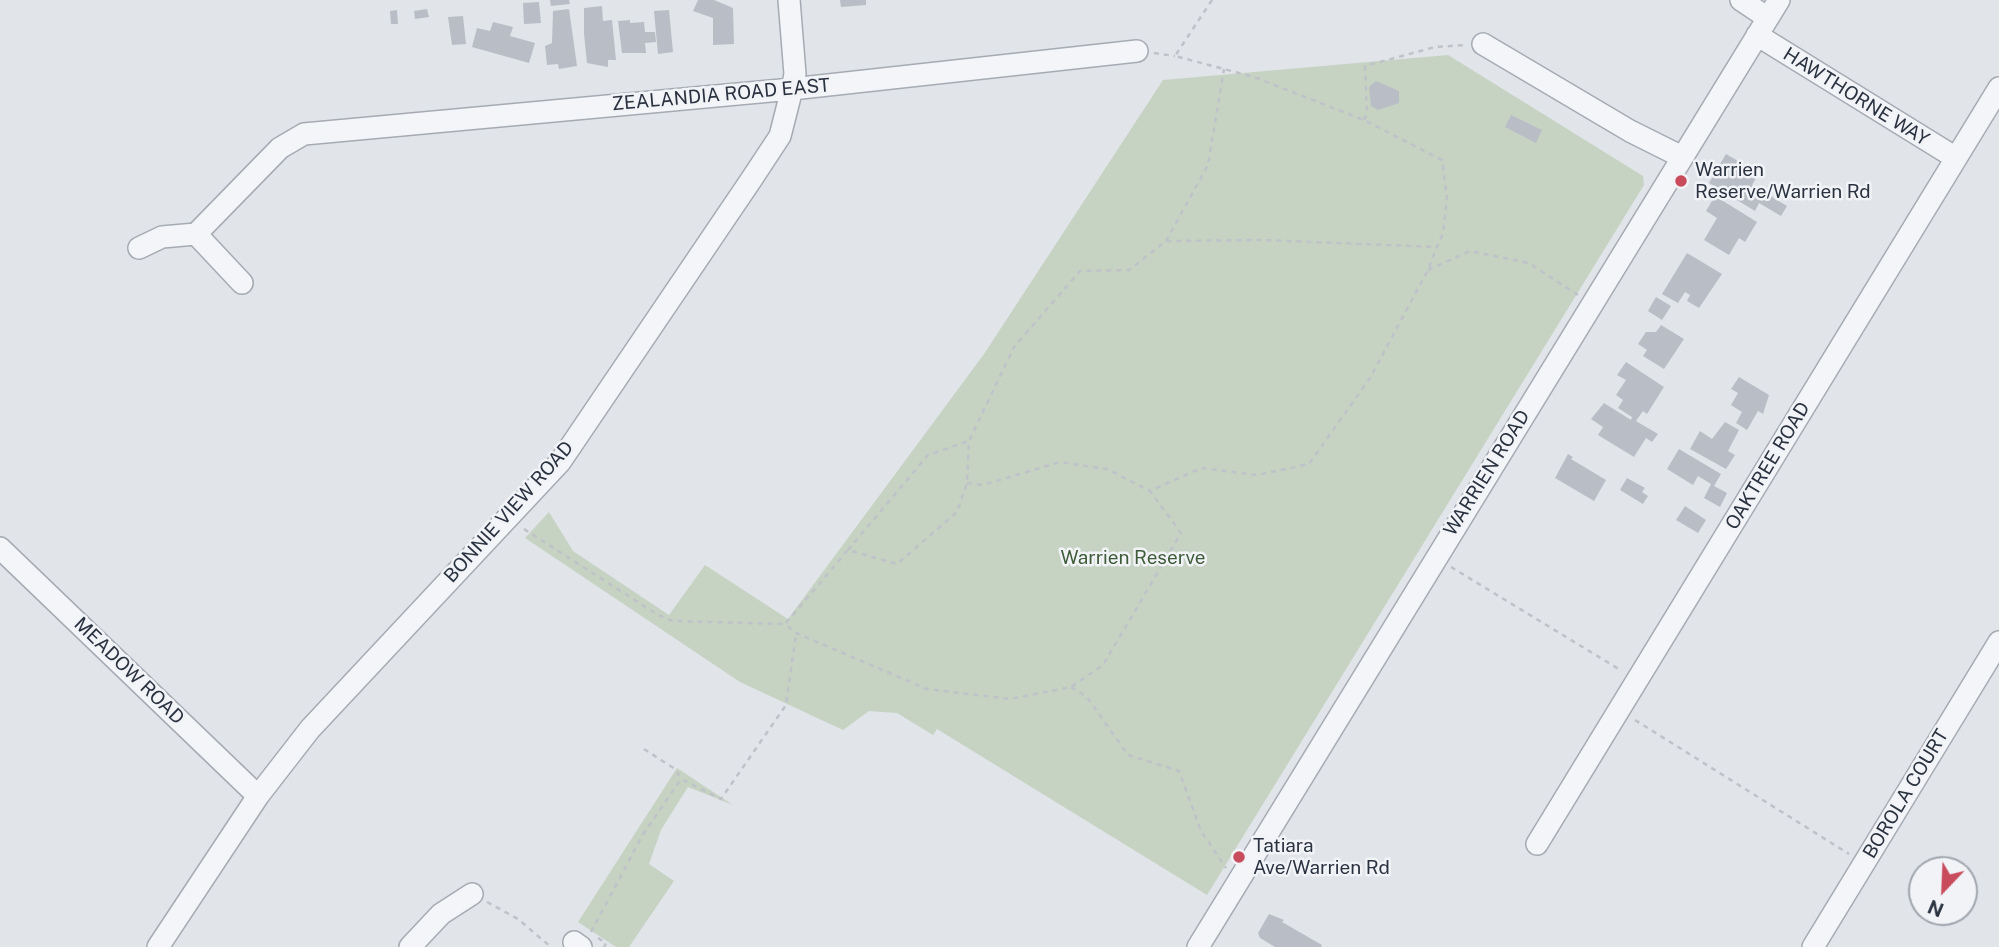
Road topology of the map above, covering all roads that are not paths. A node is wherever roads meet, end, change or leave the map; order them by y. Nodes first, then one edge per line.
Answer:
1 (789, 0) edge
2 (1741, 0) edge
3 (1768, 18) edge
4 (1483, 44) road end
5 (1137, 51) dead end
6 (1999, 88) edge
7 (792, 89) junction
8 (1682, 157) junction
9 (1956, 158) junction
10 (196, 234) junction
11 (139, 248) dead end
12 (242, 284) dead end
13 (0, 548) edge
14 (1999, 642) edge
15 (258, 796) junction
16 (1537, 844) dead end
17 (472, 894) road end
18 (1204, 945) edge
19 (159, 947) edge
20 (410, 947) edge
21 (1813, 947) edge

1 - 7 street, BONNIE VIEW ROAD
2 - 3 street, HAWTHORNE WAY
3 - 8 street, WARRIEN ROAD
3 - 9 street, HAWTHORNE WAY
4 - 8 street
5 - 7 street, ZEALANDIA ROAD EAST
6 - 9 street, OAKTREE ROAD
7 - 10 street, ZEALANDIA ROAD EAST
7 - 15 street, BONNIE VIEW ROAD
8 - 18 street, WARRIEN ROAD
9 - 16 street, OAKTREE ROAD
10 - 11 street
10 - 12 street
13 - 15 street, MEADOW ROAD
14 - 21 street, BOROLA COURT
15 - 19 street, BONNIE VIEW ROAD
17 - 20 street

